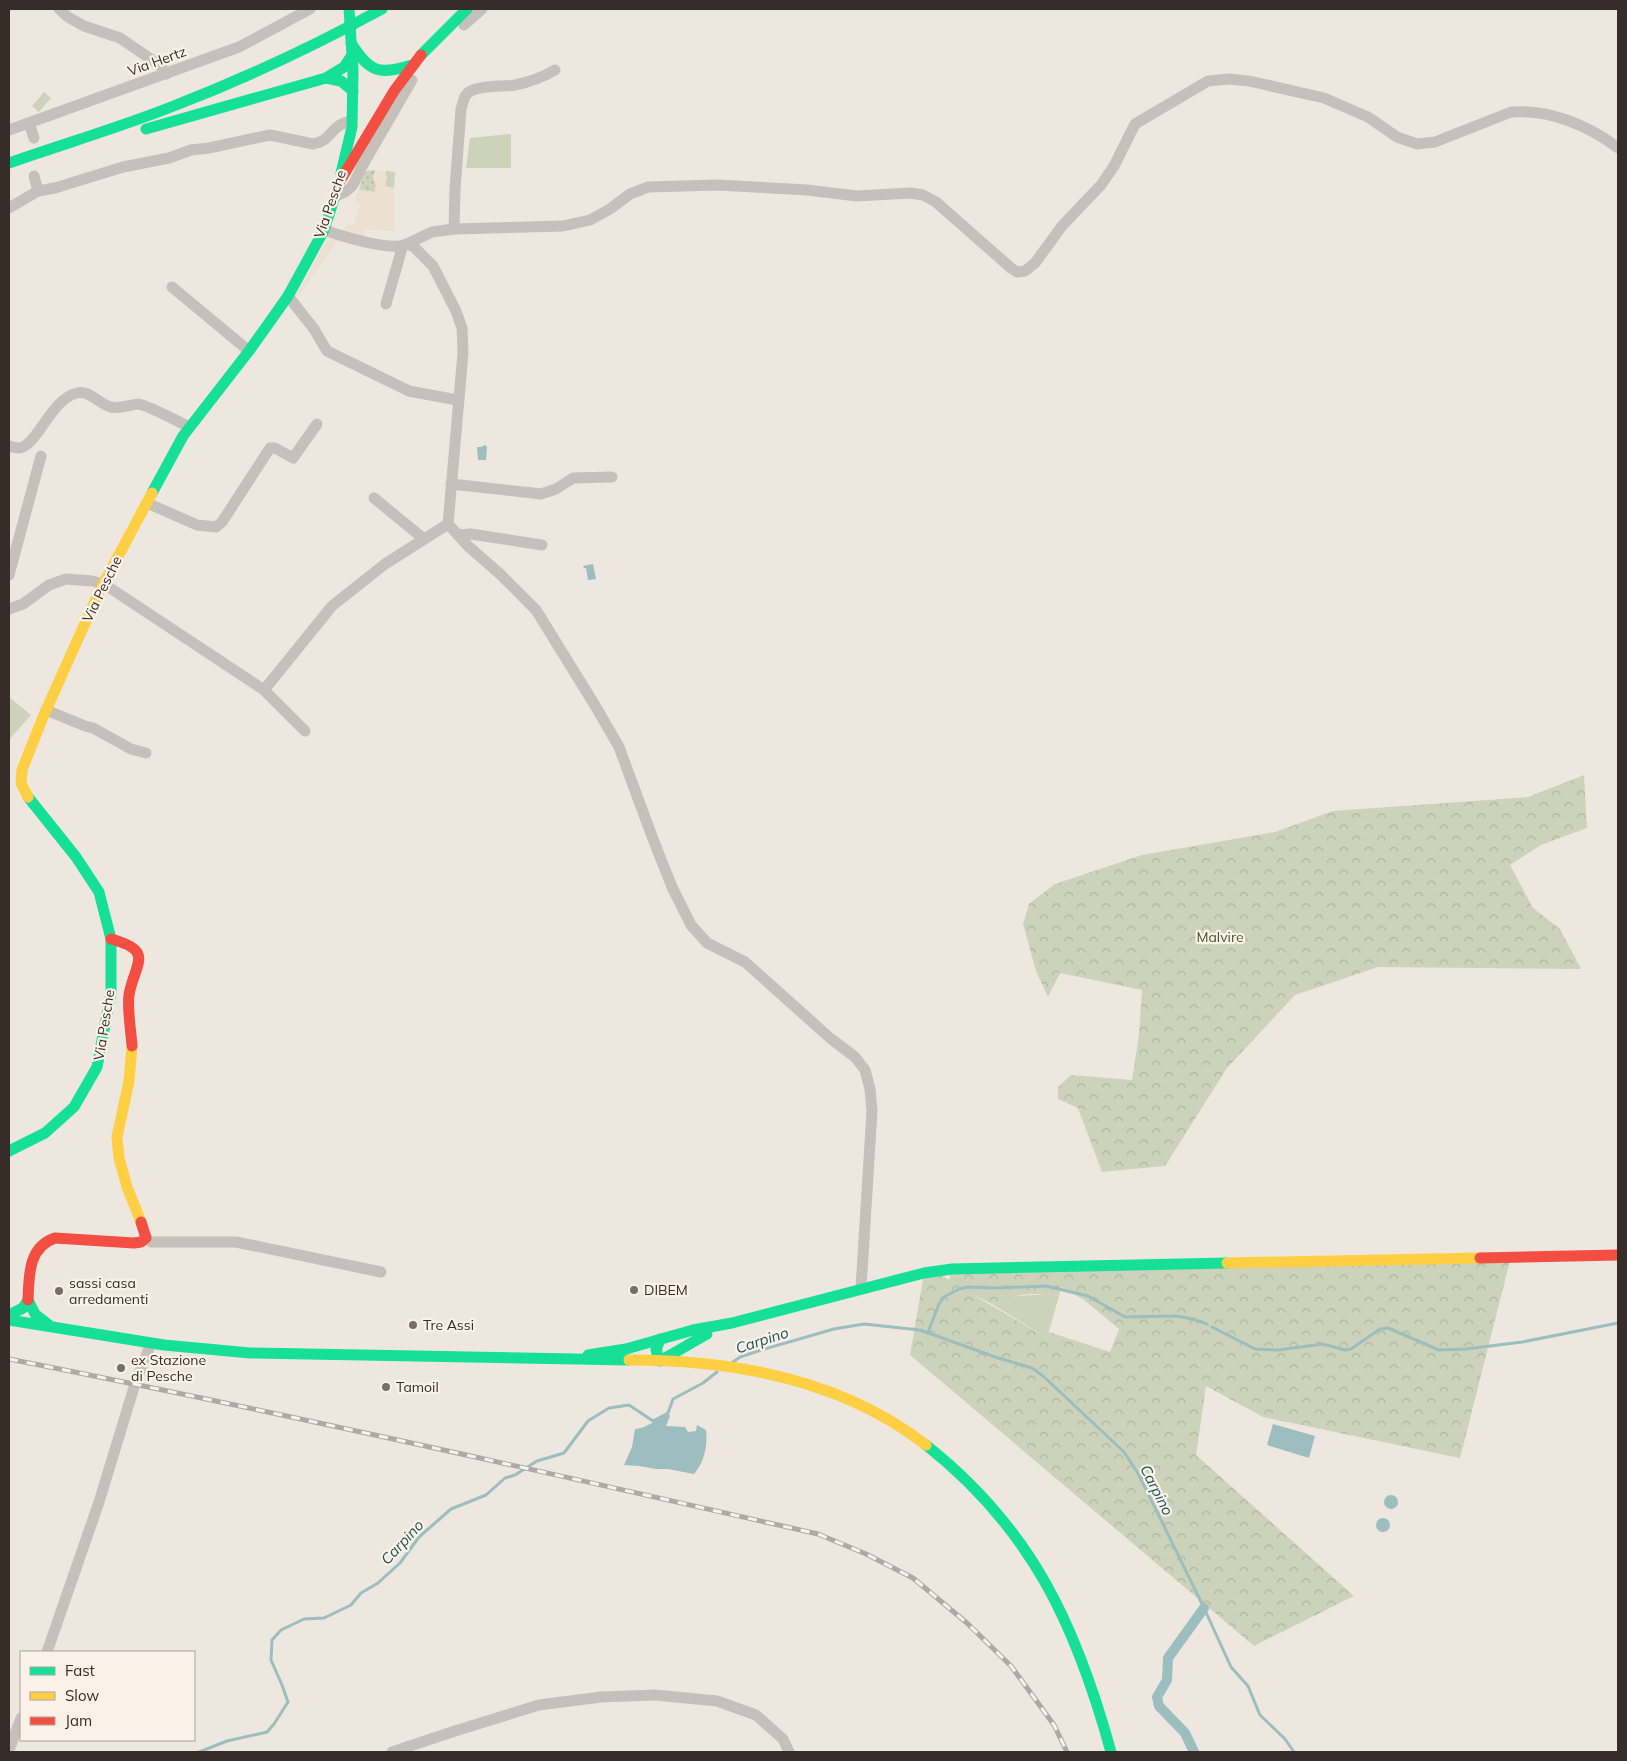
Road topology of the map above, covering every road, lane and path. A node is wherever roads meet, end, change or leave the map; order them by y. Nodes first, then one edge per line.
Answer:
1 (59, 9) edge
2 (310, 9) edge
3 (348, 9) edge
4 (381, 9) edge
5 (467, 9) edge
6 (482, 9) edge
7 (352, 49) junction
8 (412, 65) junction
9 (555, 70) dead end
10 (166, 74) junction
11 (326, 78) junction
12 (353, 91) junction
13 (352, 120) junction
14 (29, 123) junction
15 (9, 130) edge
16 (34, 138) dead end
17 (1618, 148) edge
18 (42, 152) junction
19 (9, 163) edge
20 (34, 176) dead end
21 (340, 181) junction
22 (38, 191) junction
23 (335, 196) junction
24 (9, 208) edge
25 (454, 229) junction
26 (324, 230) junction
27 (405, 245) junction
28 (172, 287) dead end
29 (288, 296) junction
30 (386, 304) dead end
31 (249, 351) junction
32 (458, 400) junction
33 (317, 424) dead end
34 (190, 427) junction
35 (9, 446) edge
36 (41, 456) dead end
37 (612, 477) dead end
38 (451, 484) junction
39 (374, 498) dead end
40 (147, 503) junction
41 (448, 524) junction
42 (458, 535) junction
43 (424, 539) junction
44 (542, 545) dead end
45 (9, 575) edge
46 (104, 584) junction
47 (9, 610) edge
48 (264, 690) junction
49 (46, 710) junction
50 (305, 731) dead end
51 (146, 753) dead end
52 (110, 939) junction
53 (9, 1151) edge
54 (146, 1238) junction
55 (1618, 1254) edge
56 (381, 1272) dead end
57 (861, 1288) junction
58 (28, 1300) junction
59 (9, 1316) edge
60 (9, 1320) edge
61 (732, 1323) junction
62 (51, 1326) junction
63 (660, 1339) junction
64 (696, 1339) junction
65 (151, 1343) junction
66 (545, 1359) junction
67 (660, 1361) junction
68 (700, 1363) junction
69 (47, 1651) edge
70 (20, 1721) edge
71 (9, 1750) edge
72 (392, 1752) edge
73 (789, 1752) edge
74 (1111, 1752) edge

1 - 10 street
2 - 10 street, Via Hertz
3 - 7 main road, Via Pesche
4 - 18 main road
5 - 8 main road
6 - 23 street
7 - 8 main road
7 - 11 main road
7 - 12 main road, Via Pesche
8 - 21 main road
9 - 25 street
10 - 14 street, Via Hertz
11 - 12 main road
11 - 18 main road
12 - 13 main road, Via Pesche
13 - 21 main road, Via Pesche
13 - 22 street
14 - 15 street, Via Hertz
14 - 16 street
17 - 25 street
18 - 19 main road
20 - 22 street
21 - 23 street, Via Pesche
22 - 24 street
23 - 26 main road, Via Pesche
25 - 27 street
26 - 27 street
26 - 29 main road, Via Pesche
27 - 30 street
27 - 32 street
28 - 31 street
29 - 31 main road, Via Pesche
29 - 32 street
31 - 34 main road, Via Pesche
32 - 38 street
33 - 40 street
34 - 35 street
34 - 40 main road, Via Pesche
36 - 45 street
37 - 38 street
38 - 41 street
39 - 43 street
40 - 46 main road, Via Pesche
41 - 42 street
41 - 43 street
42 - 44 street
42 - 57 street
43 - 48 street
46 - 47 street
46 - 48 street
46 - 49 main road, Via Pesche
48 - 50 street
49 - 51 street
49 - 52 main road, Via Pesche
52 - 53 main road, Via Pesche
52 - 54 main road
54 - 56 street
54 - 58 main road
55 - 57 main road
57 - 61 main road
58 - 59 main road
58 - 62 main road
60 - 62 main road
61 - 63 main road
61 - 64 main road
62 - 65 main road
63 - 66 main road
63 - 67 main road
64 - 67 main road
64 - 68 main road
65 - 66 main road
65 - 69 street
66 - 67 main road
67 - 68 main road
68 - 74 main road
70 - 71 street
72 - 73 street

